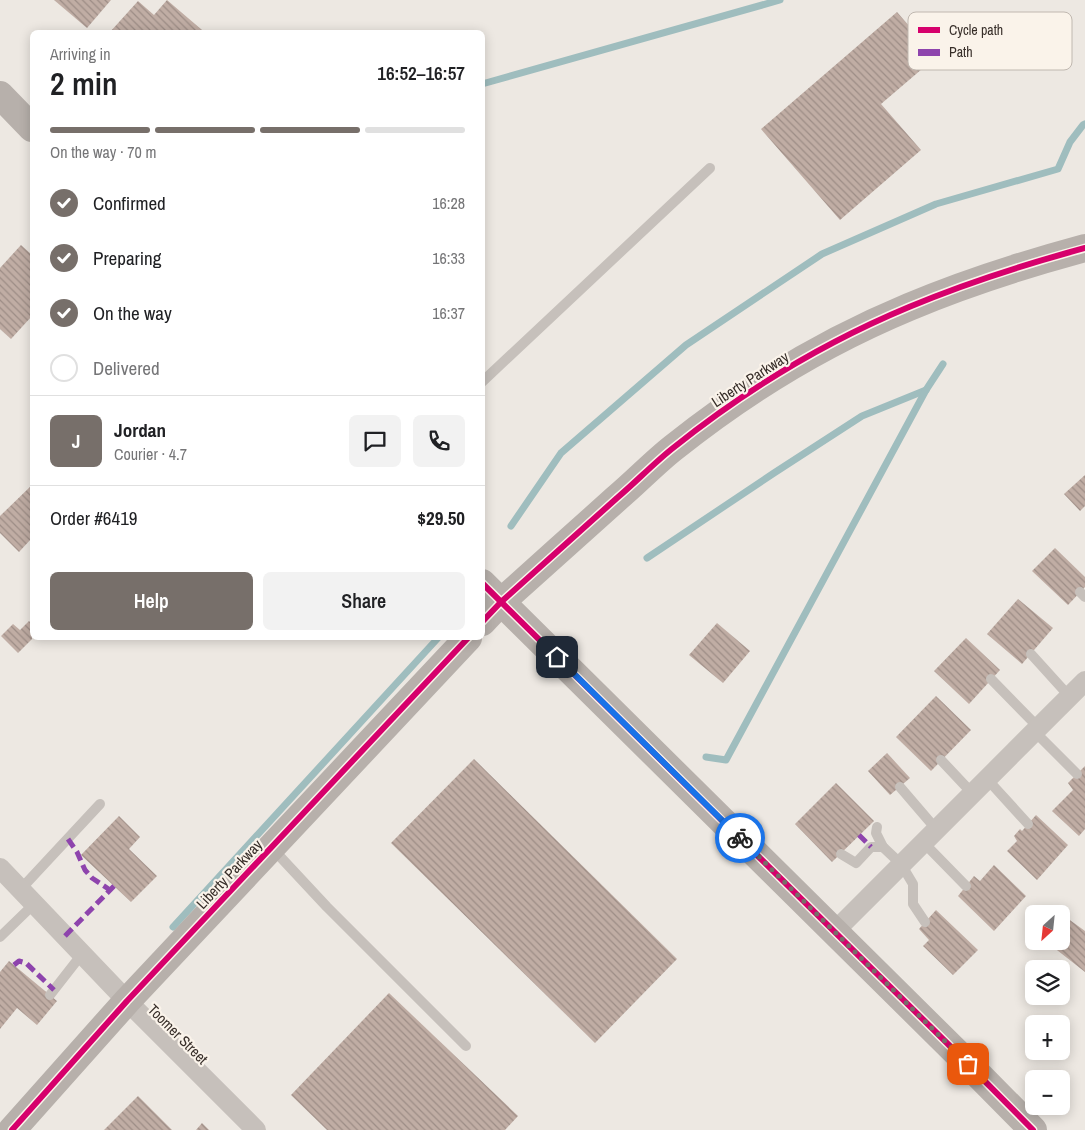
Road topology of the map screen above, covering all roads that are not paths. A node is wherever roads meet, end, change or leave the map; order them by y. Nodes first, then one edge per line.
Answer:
1 (0, 95) edge
2 (30, 126) edge
3 (710, 168) dead end
4 (1085, 248) edge
5 (485, 379) edge
6 (485, 586) edge
7 (501, 602) junction
8 (485, 619) edge
9 (466, 640) edge
10 (1031, 654) dead end
11 (991, 679) dead end
12 (1080, 688) edge
13 (1036, 729) junction
14 (941, 760) dead end
15 (1077, 774) dead end
16 (987, 778) junction
17 (900, 787) dead end
18 (972, 793) junction
19 (100, 804) dead end
20 (1028, 824) dead end
21 (877, 827) dead end
22 (930, 836) junction
23 (883, 846) junction
24 (271, 847) junction
25 (841, 854) dead end
26 (902, 864) junction
27 (0, 868) edge
28 (966, 886) dead end
29 (20, 890) junction
30 (34, 904) junction
31 (925, 922) dead end
32 (834, 932) junction
33 (0, 936) edge
34 (82, 954) junction
35 (50, 995) dead end
36 (127, 1001) junction
37 (466, 1046) dead end
38 (12, 1130) edge
39 (256, 1130) edge
40 (1033, 1130) edge

1 - 2 street
3 - 5 lane
4 - 7 street, Liberty Parkway
6 - 7 street
7 - 8 street, Liberty Parkway
7 - 32 street
9 - 24 street, Liberty Parkway
10 - 12 lane
11 - 13 lane
12 - 13 street
13 - 15 lane
13 - 16 street
14 - 18 lane
16 - 18 street
16 - 20 lane
17 - 22 lane
18 - 22 street
19 - 29 lane
21 - 23 lane
22 - 26 street
22 - 28 lane
23 - 25 lane
23 - 26 lane
24 - 36 street, Liberty Parkway
24 - 37 lane
26 - 31 lane
26 - 32 street
27 - 29 street, Toomer Street
29 - 30 street, Toomer Street
30 - 33 lane
30 - 34 street, Toomer Street
32 - 40 street
34 - 35 lane
34 - 36 street, Toomer Street
36 - 38 street, Liberty Parkway
36 - 39 street, Toomer Street

